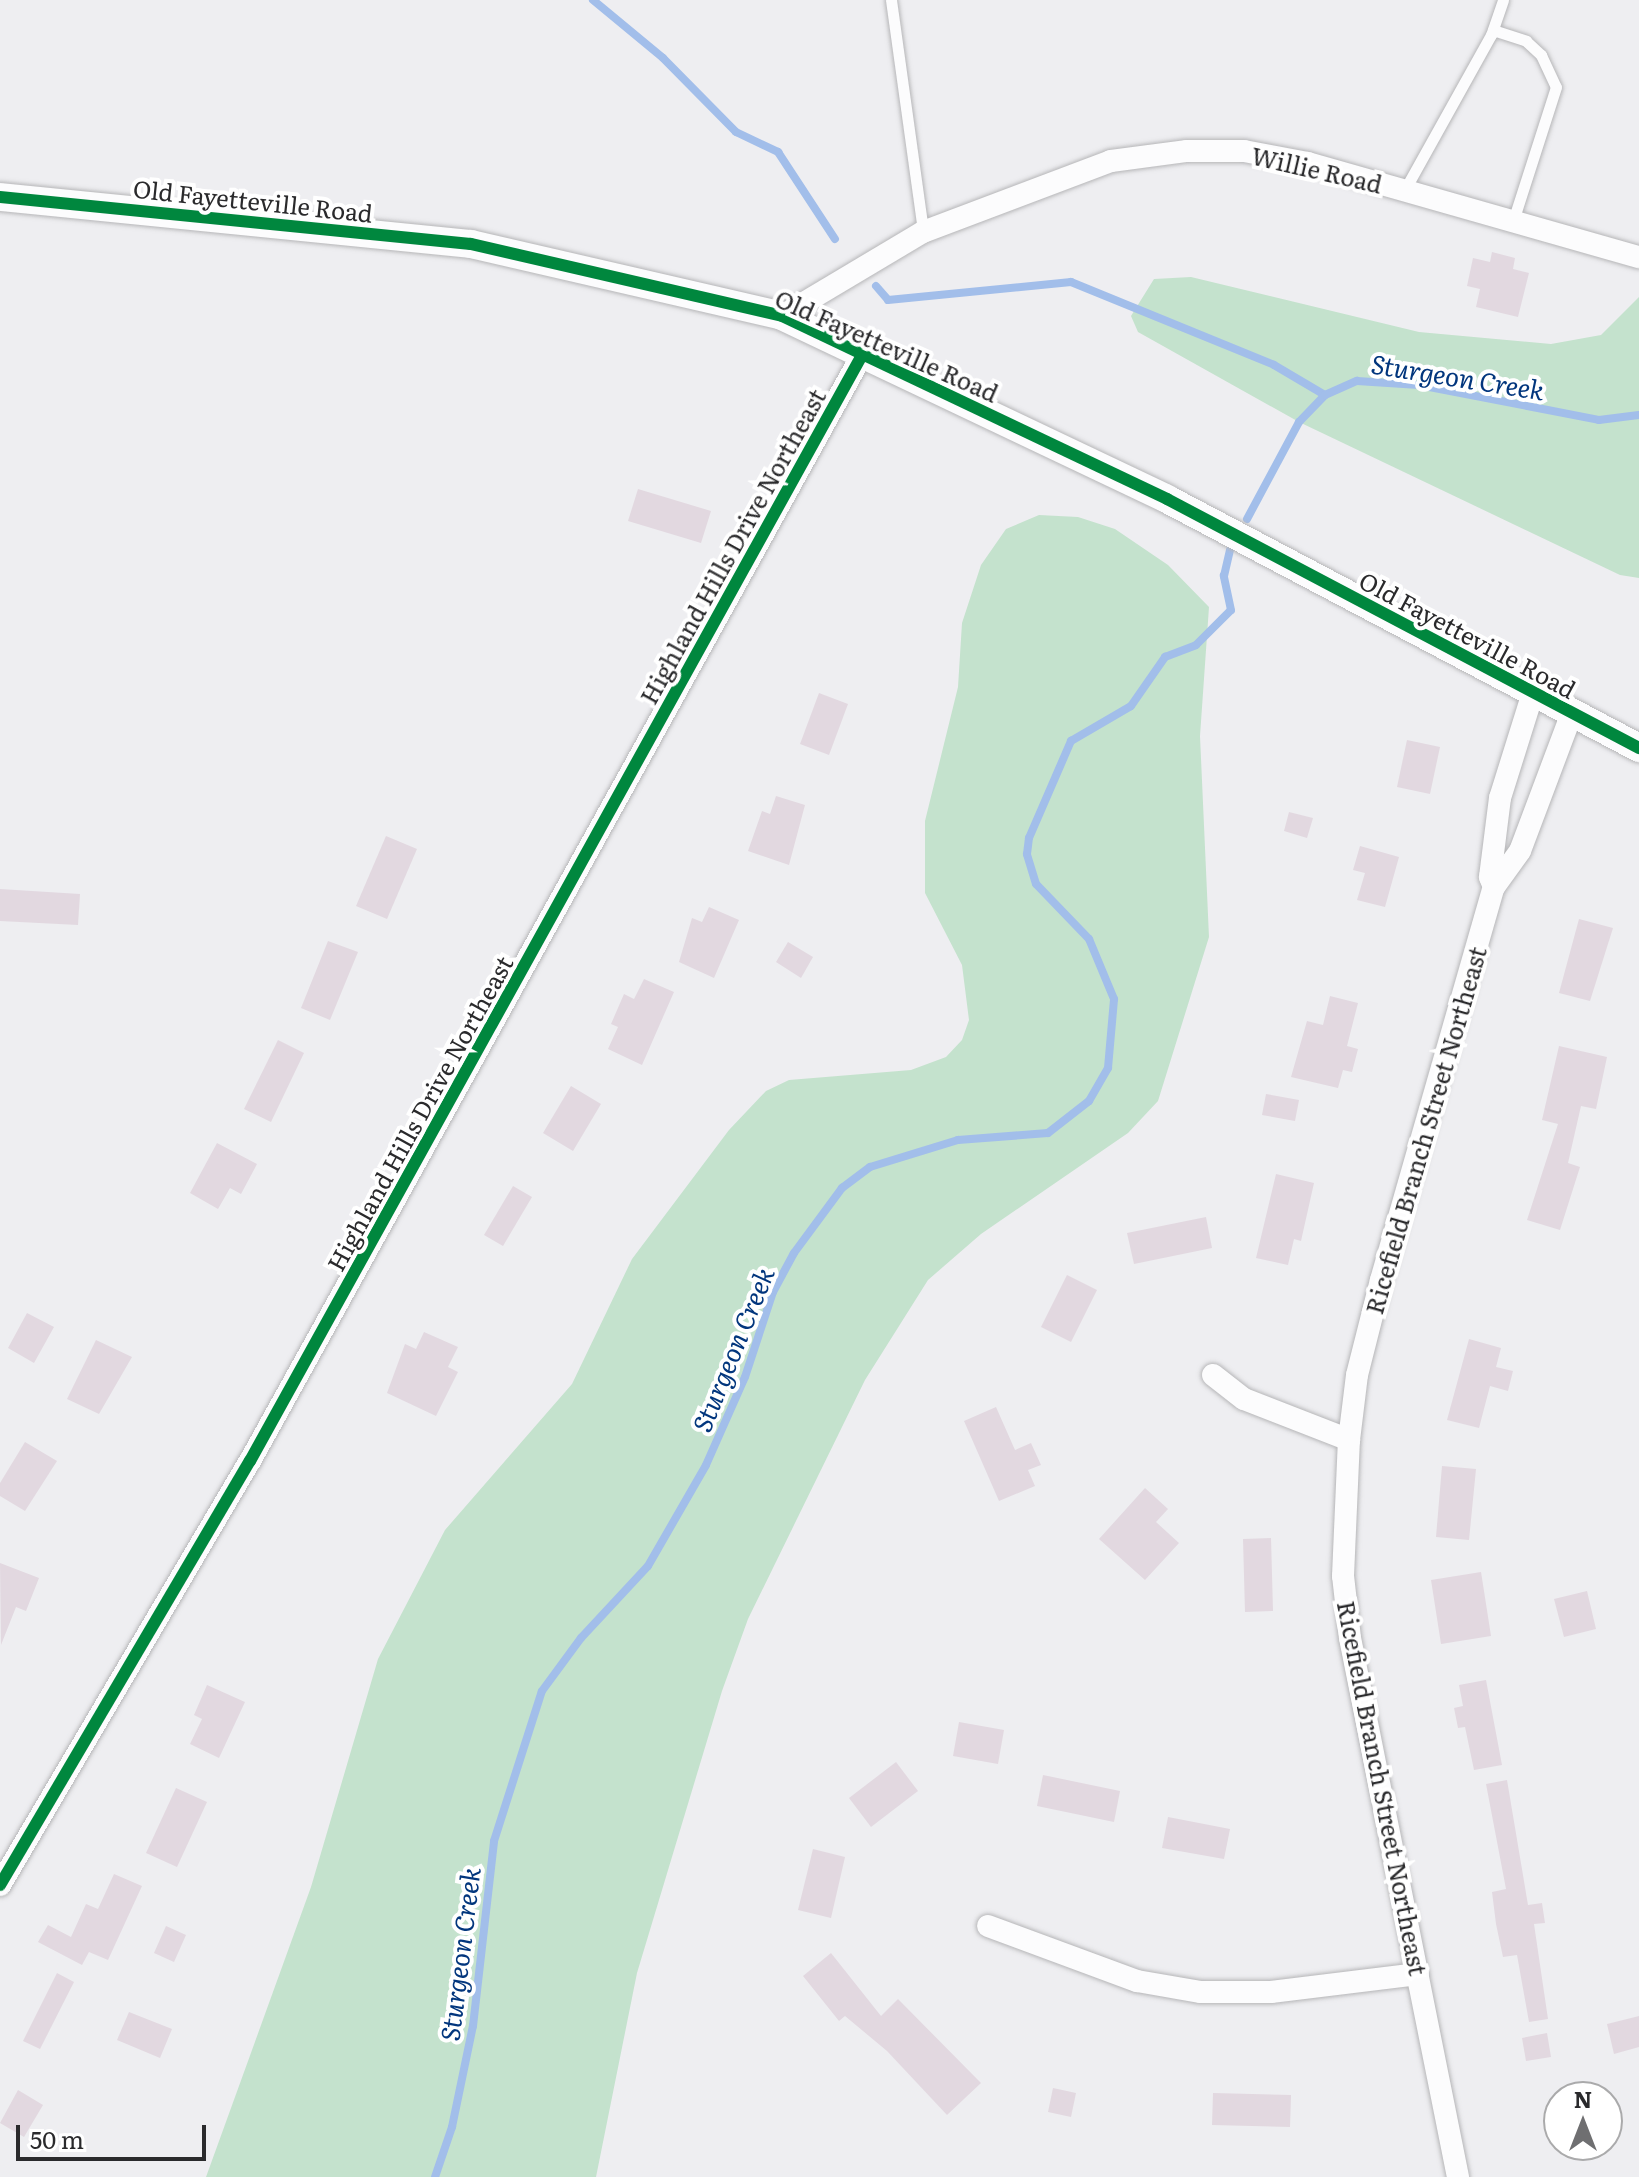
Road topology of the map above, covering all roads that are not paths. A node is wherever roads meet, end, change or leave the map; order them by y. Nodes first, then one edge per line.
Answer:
1 (891, 0) edge
2 (1503, 0) edge
3 (1493, 30) junction
4 (1404, 191) junction
5 (0, 197) edge
6 (1513, 221) junction
7 (923, 232) junction
8 (1639, 257) edge
9 (782, 316) junction
10 (862, 355) junction
11 (1532, 696) junction
12 (1571, 715) junction
13 (1639, 748) edge
14 (1494, 887) junction
15 (1213, 1375) dead end
16 (1349, 1440) junction
17 (0, 1885) edge
18 (988, 1926) dead end
19 (1418, 1974) junction
20 (1458, 2177) edge

1 - 7 lane
2 - 3 lane
3 - 4 lane
3 - 6 lane
4 - 6 street, Willie Road
4 - 7 street, Willie Road
5 - 9 street, Old Fayetteville Road
6 - 8 street, Willie Road
7 - 9 street, Willie Road
9 - 10 street, Old Fayetteville Road
10 - 11 street, Old Fayetteville Road
10 - 17 street, Highland Hills Drive Northeast
11 - 12 street, Old Fayetteville Road
11 - 14 street, Ricefield Branch Street Northeast
12 - 13 street, Old Fayetteville Road
12 - 14 street, Ricefield Branch Street Northeast
14 - 16 street, Ricefield Branch Street Northeast
15 - 16 street
16 - 19 street, Ricefield Branch Street Northeast
18 - 19 street
19 - 20 street, Ricefield Branch Street Northeast

